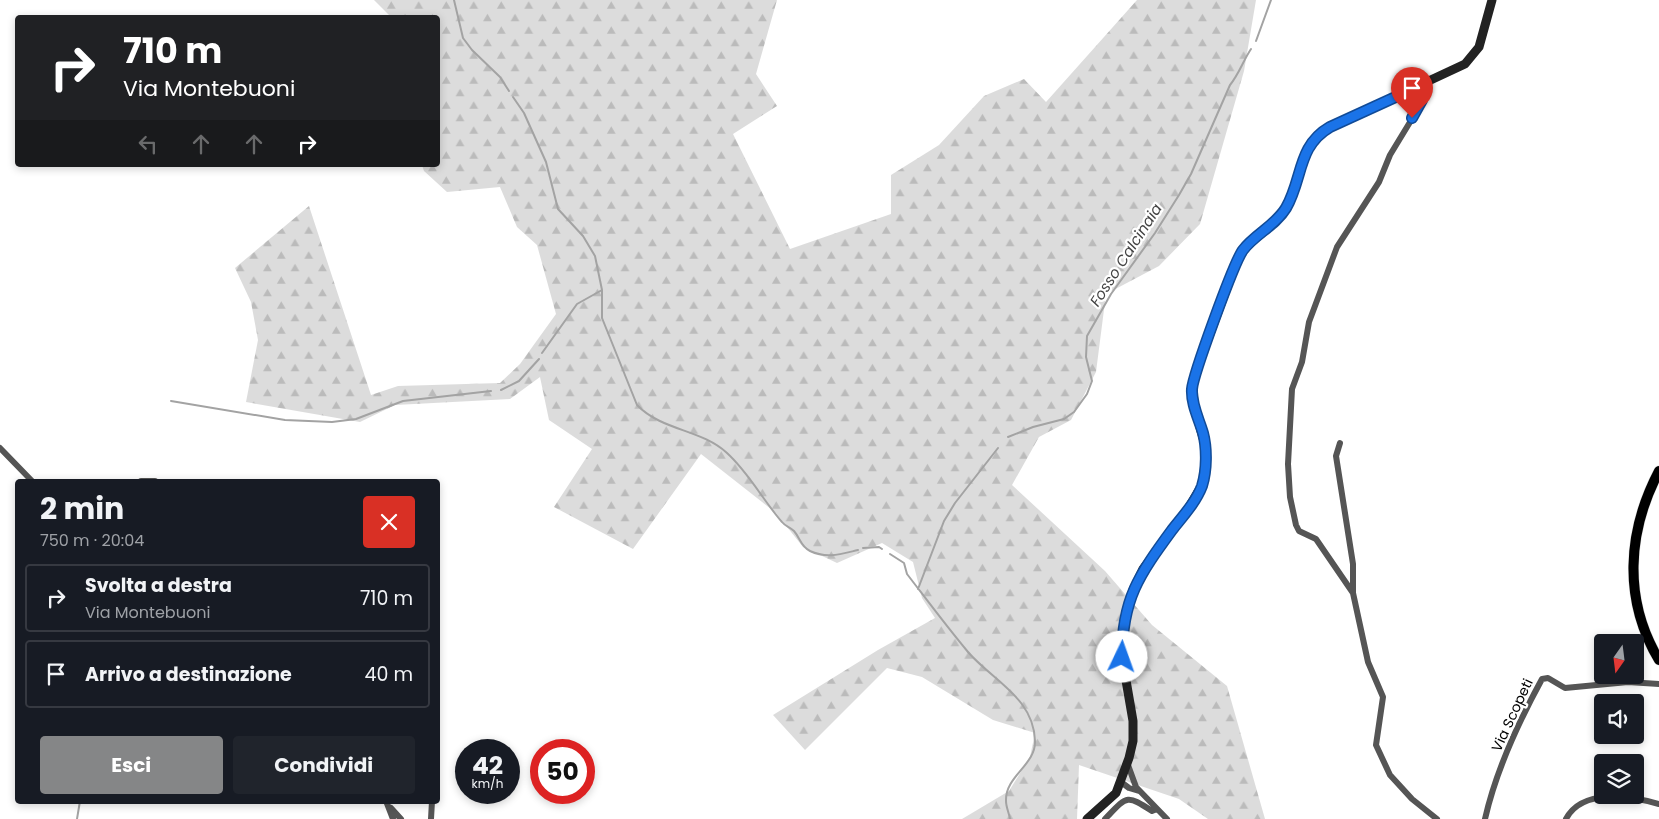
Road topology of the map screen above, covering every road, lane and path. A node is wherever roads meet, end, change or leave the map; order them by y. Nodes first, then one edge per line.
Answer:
1 (1492, 0) edge
2 (1424, 84) junction
3 (1340, 443) dead end
4 (0, 448) edge
5 (1659, 471) edge
6 (30, 479) edge
7 (1353, 593) junction
8 (1659, 660) edge
9 (1659, 684) edge
10 (1128, 763) junction
11 (1121, 782) junction
12 (1136, 789) junction
13 (1116, 793) junction
14 (387, 804) edge
15 (388, 804) edge
16 (432, 804) edge
17 (1659, 804) edge
18 (1158, 809) junction
19 (392, 819) edge
20 (401, 819) edge
21 (431, 819) edge
22 (1088, 819) edge
23 (1105, 819) edge
24 (1167, 819) edge
25 (1437, 819) edge
26 (1485, 819) edge
27 (1566, 819) edge

1 - 2 main road
2 - 7 street
2 - 10 main road
3 - 7 street
4 - 6 street
5 - 8 main road
7 - 25 street
9 - 26 street, Via Scopeti
10 - 11 main road
10 - 12 street
11 - 12 street
11 - 13 main road
12 - 13 street
12 - 18 street
13 - 22 main road
14 - 19 street
15 - 20 street
16 - 21 street
17 - 27 street
18 - 23 street
18 - 24 street

